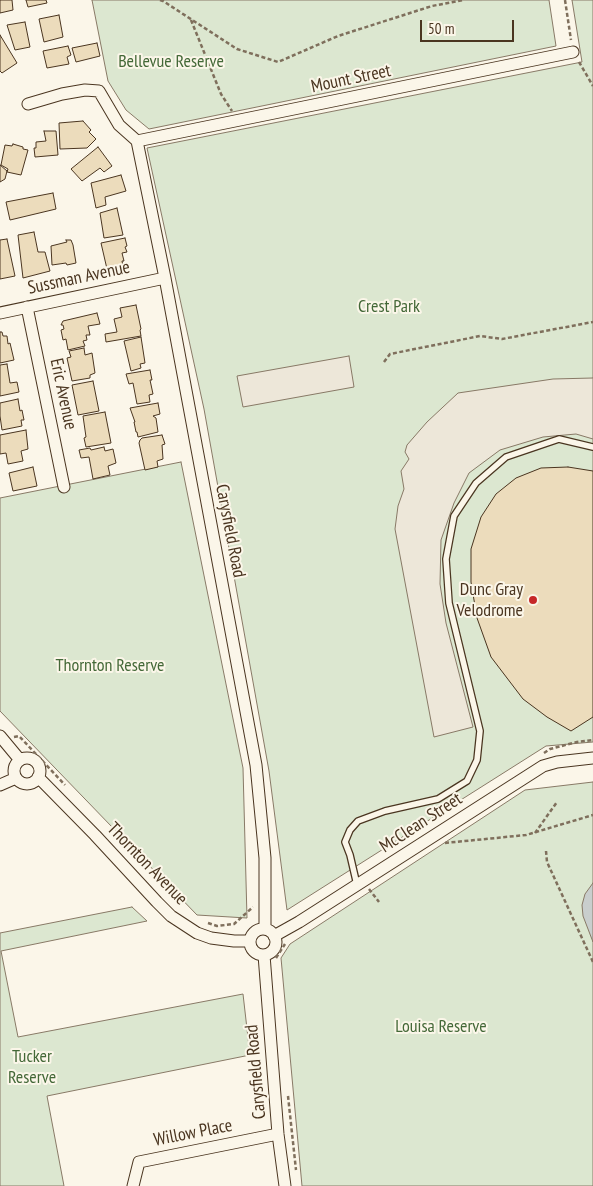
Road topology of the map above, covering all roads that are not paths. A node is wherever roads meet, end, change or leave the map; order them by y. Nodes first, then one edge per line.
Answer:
1 (573, 52) road end
2 (28, 104) dead end
3 (137, 141) junction
4 (165, 278) junction
5 (27, 307) junction
6 (0, 313) edge
7 (593, 447) edge
8 (64, 487) dead end
9 (0, 736) edge
10 (593, 758) edge
11 (20, 760) junction
12 (38, 777) junction
13 (16, 778) junction
14 (0, 785) edge
15 (363, 886) junction
16 (270, 932) junction
17 (249, 941) junction
18 (264, 955) junction
19 (278, 1134) junction
20 (133, 1186) edge
21 (285, 1186) edge

1 - 3 street, Mount Street
2 - 3 street
3 - 4 street, Carysfield Road
4 - 5 street, Sussman Avenue
4 - 16 street, Carysfield Road
5 - 6 street, Sussman Avenue
5 - 8 street, Eric Avenue
7 - 15 lane
9 - 11 street, Thornton Avenue
10 - 15 street, McClean Street
11 - 12 street, Thornton Avenue
11 - 13 street
12 - 13 street
12 - 17 street, Thornton Avenue
13 - 14 street
15 - 16 street, McClean Street
16 - 17 street
16 - 18 street
17 - 18 street
18 - 19 street, Carysfield Road
19 - 20 street, Willow Place
19 - 21 street, Carysfield Road

